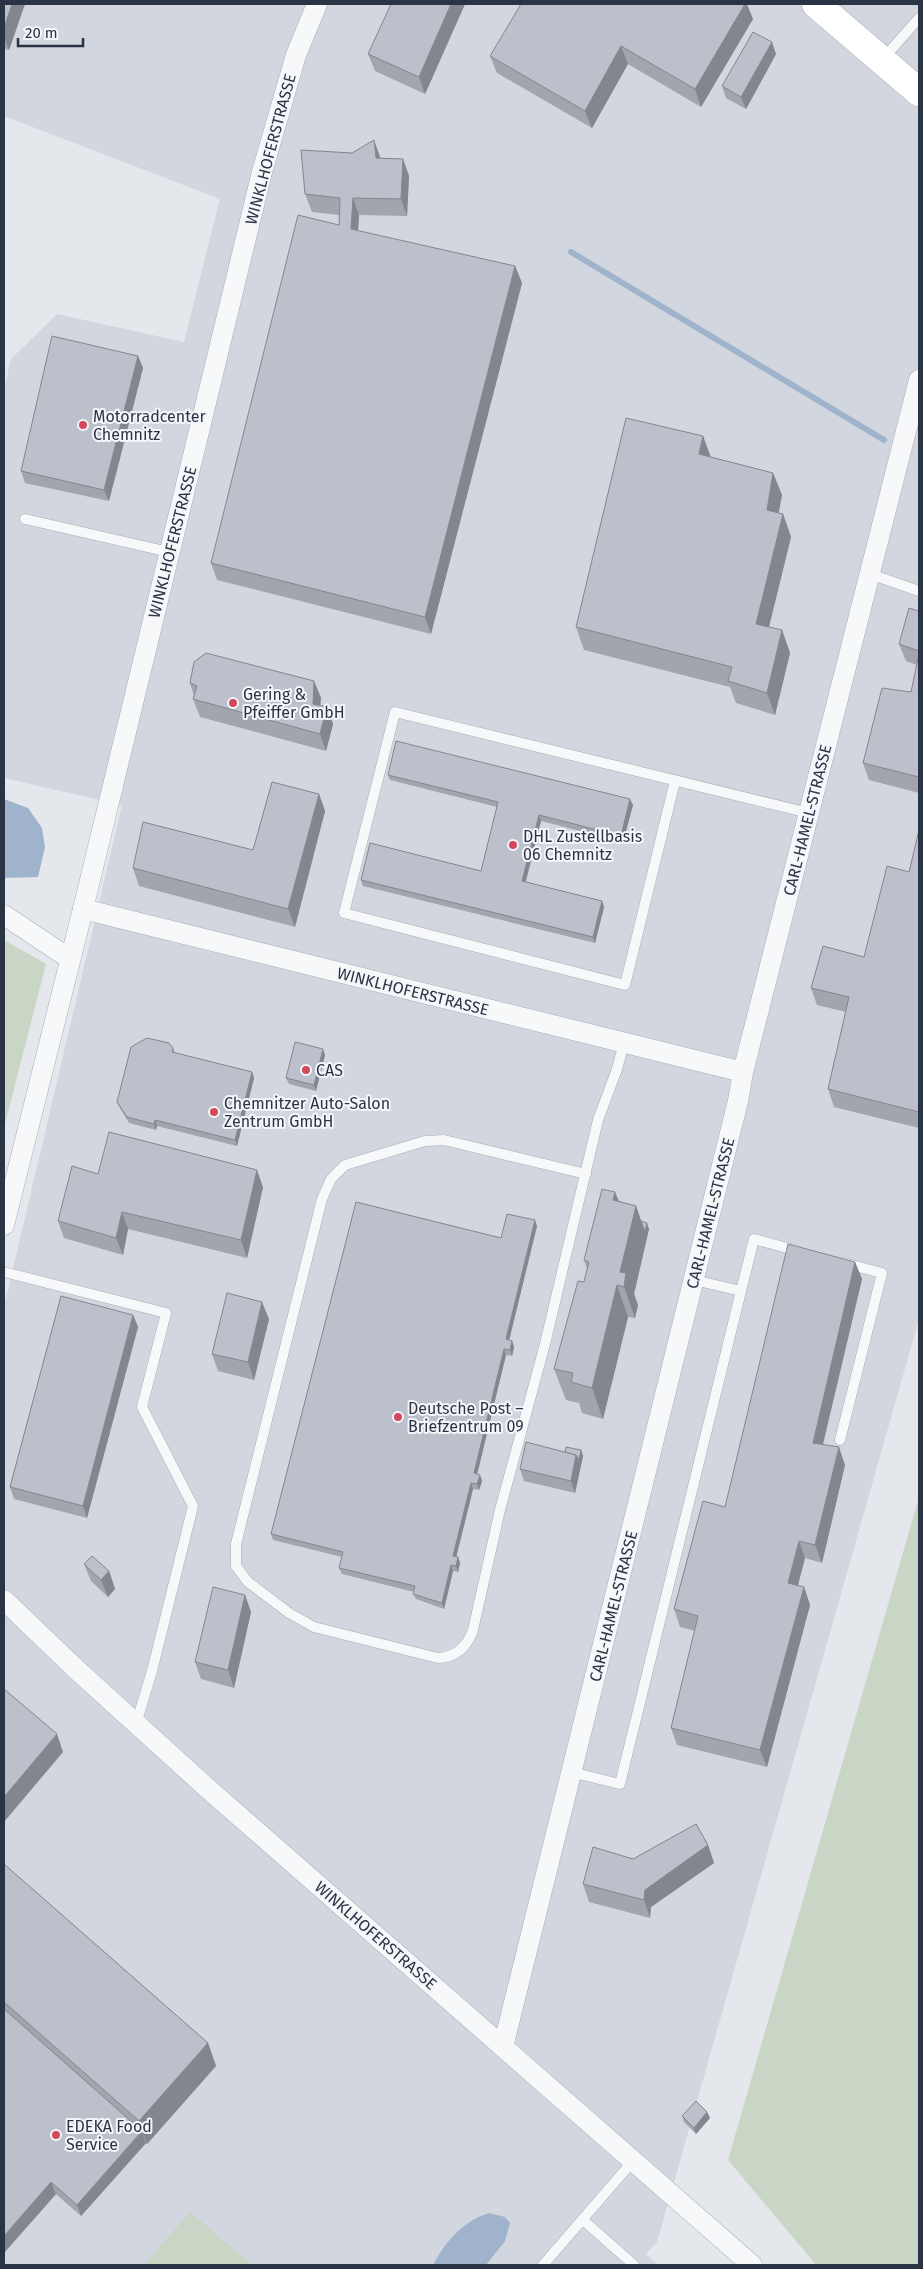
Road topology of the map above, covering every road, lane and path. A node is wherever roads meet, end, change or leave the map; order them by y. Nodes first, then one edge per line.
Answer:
1 (317, 4) edge
2 (816, 4) edge
3 (919, 18) edge
4 (882, 61) junction
5 (919, 92) edge
6 (919, 380) edge
7 (25, 519) dead end
8 (169, 552) junction
9 (870, 574) junction
10 (919, 591) edge
11 (675, 781) junction
12 (809, 813) junction
13 (83, 909) junction
14 (4, 915) edge
15 (70, 959) junction
16 (624, 1043) junction
17 (743, 1072) junction
18 (586, 1174) junction
19 (4, 1225) edge
20 (809, 1254) edge
21 (836, 1261) edge
22 (4, 1272) edge
23 (694, 1280) junction
24 (741, 1291) junction
25 (840, 1440) dead end
26 (518, 1446) junction
27 (529, 1448) edge
28 (4, 1600) edge
29 (136, 1724) junction
30 (571, 1772) junction
31 (503, 2047) junction
32 (633, 2161) junction
33 (583, 2220) junction
34 (543, 2265) edge
35 (634, 2265) edge
36 (752, 2265) edge

1 - 8 street, WINKLHOFERSTRASSE
2 - 4 main road
3 - 4 lane
4 - 5 main road
6 - 9 street, CARL-HAMEL-STRASSE
7 - 8 lane
8 - 13 street, WINKLHOFERSTRASSE
9 - 10 lane
9 - 12 street, CARL-HAMEL-STRASSE
11 - 11 lane
11 - 12 lane
12 - 17 street, CARL-HAMEL-STRASSE
13 - 15 street, WINKLHOFERSTRASSE
13 - 16 street, WINKLHOFERSTRASSE
14 - 15 street
15 - 19 street, WINKLHOFERSTRASSE
16 - 17 street, WINKLHOFERSTRASSE
16 - 18 lane
17 - 23 street, CARL-HAMEL-STRASSE
18 - 26 lane
18 - 26 lane
20 - 24 lane
21 - 25 lane
22 - 29 lane
23 - 24 lane
23 - 30 street, CARL-HAMEL-STRASSE
24 - 30 lane
26 - 27 lane
28 - 29 street, WINKLHOFERSTRASSE
29 - 31 street, WINKLHOFERSTRASSE
30 - 31 street, CARL-HAMEL-STRASSE
31 - 32 street, WINKLHOFERSTRASSE
32 - 33 lane
32 - 36 street, WINKLHOFERSTRASSE
33 - 34 lane
33 - 35 lane

